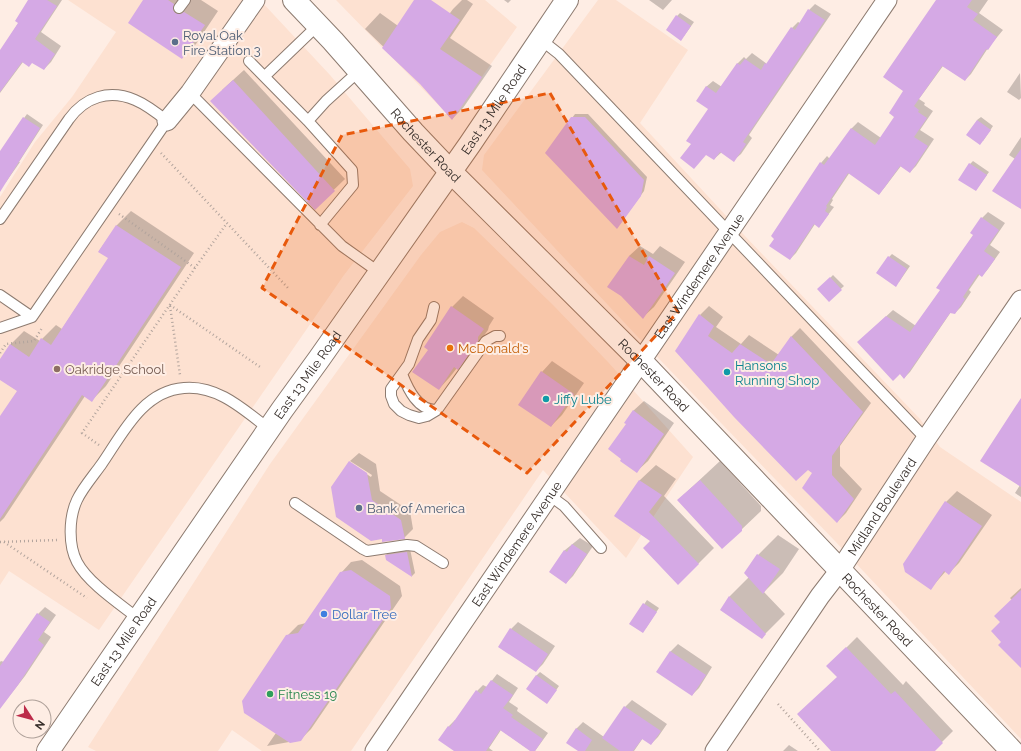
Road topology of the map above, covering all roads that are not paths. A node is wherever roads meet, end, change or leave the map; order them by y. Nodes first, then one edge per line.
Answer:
1 (255, 0) edge
2 (294, 0) edge
3 (567, 0) edge
4 (887, 0) edge
5 (317, 26) junction
6 (540, 39) junction
7 (249, 61) dead end
8 (359, 71) junction
9 (265, 76) junction
10 (190, 93) junction
11 (167, 121) junction
12 (308, 121) junction
13 (451, 172) junction
14 (0, 219) edge
15 (320, 225) junction
16 (728, 232) junction
17 (380, 273) junction
18 (0, 295) edge
19 (1021, 300) edge
20 (434, 307) dead end
21 (32, 317) junction
22 (0, 328) edge
23 (500, 336) dead end
24 (642, 362) junction
25 (402, 374) junction
26 (437, 410) junction
27 (269, 429) junction
28 (926, 439) junction
29 (549, 496) junction
30 (295, 503) dead end
31 (601, 548) dead end
32 (443, 563) dead end
33 (840, 570) junction
34 (139, 619) junction
35 (48, 751) edge
36 (375, 751) edge
37 (715, 751) edge
38 (1012, 751) edge

1 - 10 street
2 - 5 main road, Rochester Road
3 - 6 main road, East 13 Mile Road
4 - 16 street, East Windemere Avenue
5 - 8 main road, Rochester Road
5 - 9 lane
6 - 13 main road, East 13 Mile Road
6 - 16 lane
7 - 9 lane
8 - 12 lane
8 - 13 main road, Rochester Road
9 - 12 lane
10 - 11 street
10 - 15 lane
11 - 14 lane
11 - 21 lane
12 - 15 lane
13 - 17 main road, East 13 Mile Road
13 - 24 main road, Rochester Road
15 - 17 lane
16 - 24 street, East Windemere Avenue
16 - 28 lane
17 - 27 main road, East 13 Mile Road
18 - 21 lane
19 - 28 street, Midland Boulevard
20 - 25 lane
21 - 22 lane
23 - 26 lane
24 - 29 street, East Windemere Avenue
24 - 33 main road, Rochester Road
25 - 26 lane
25 - 26 lane
27 - 34 main road, East 13 Mile Road
27 - 34 lane
28 - 33 street, Midland Boulevard
29 - 31 lane
29 - 36 street, East Windemere Avenue
30 - 32 lane
33 - 37 street, Midland Boulevard
33 - 38 main road, Rochester Road
34 - 35 main road, East 13 Mile Road

